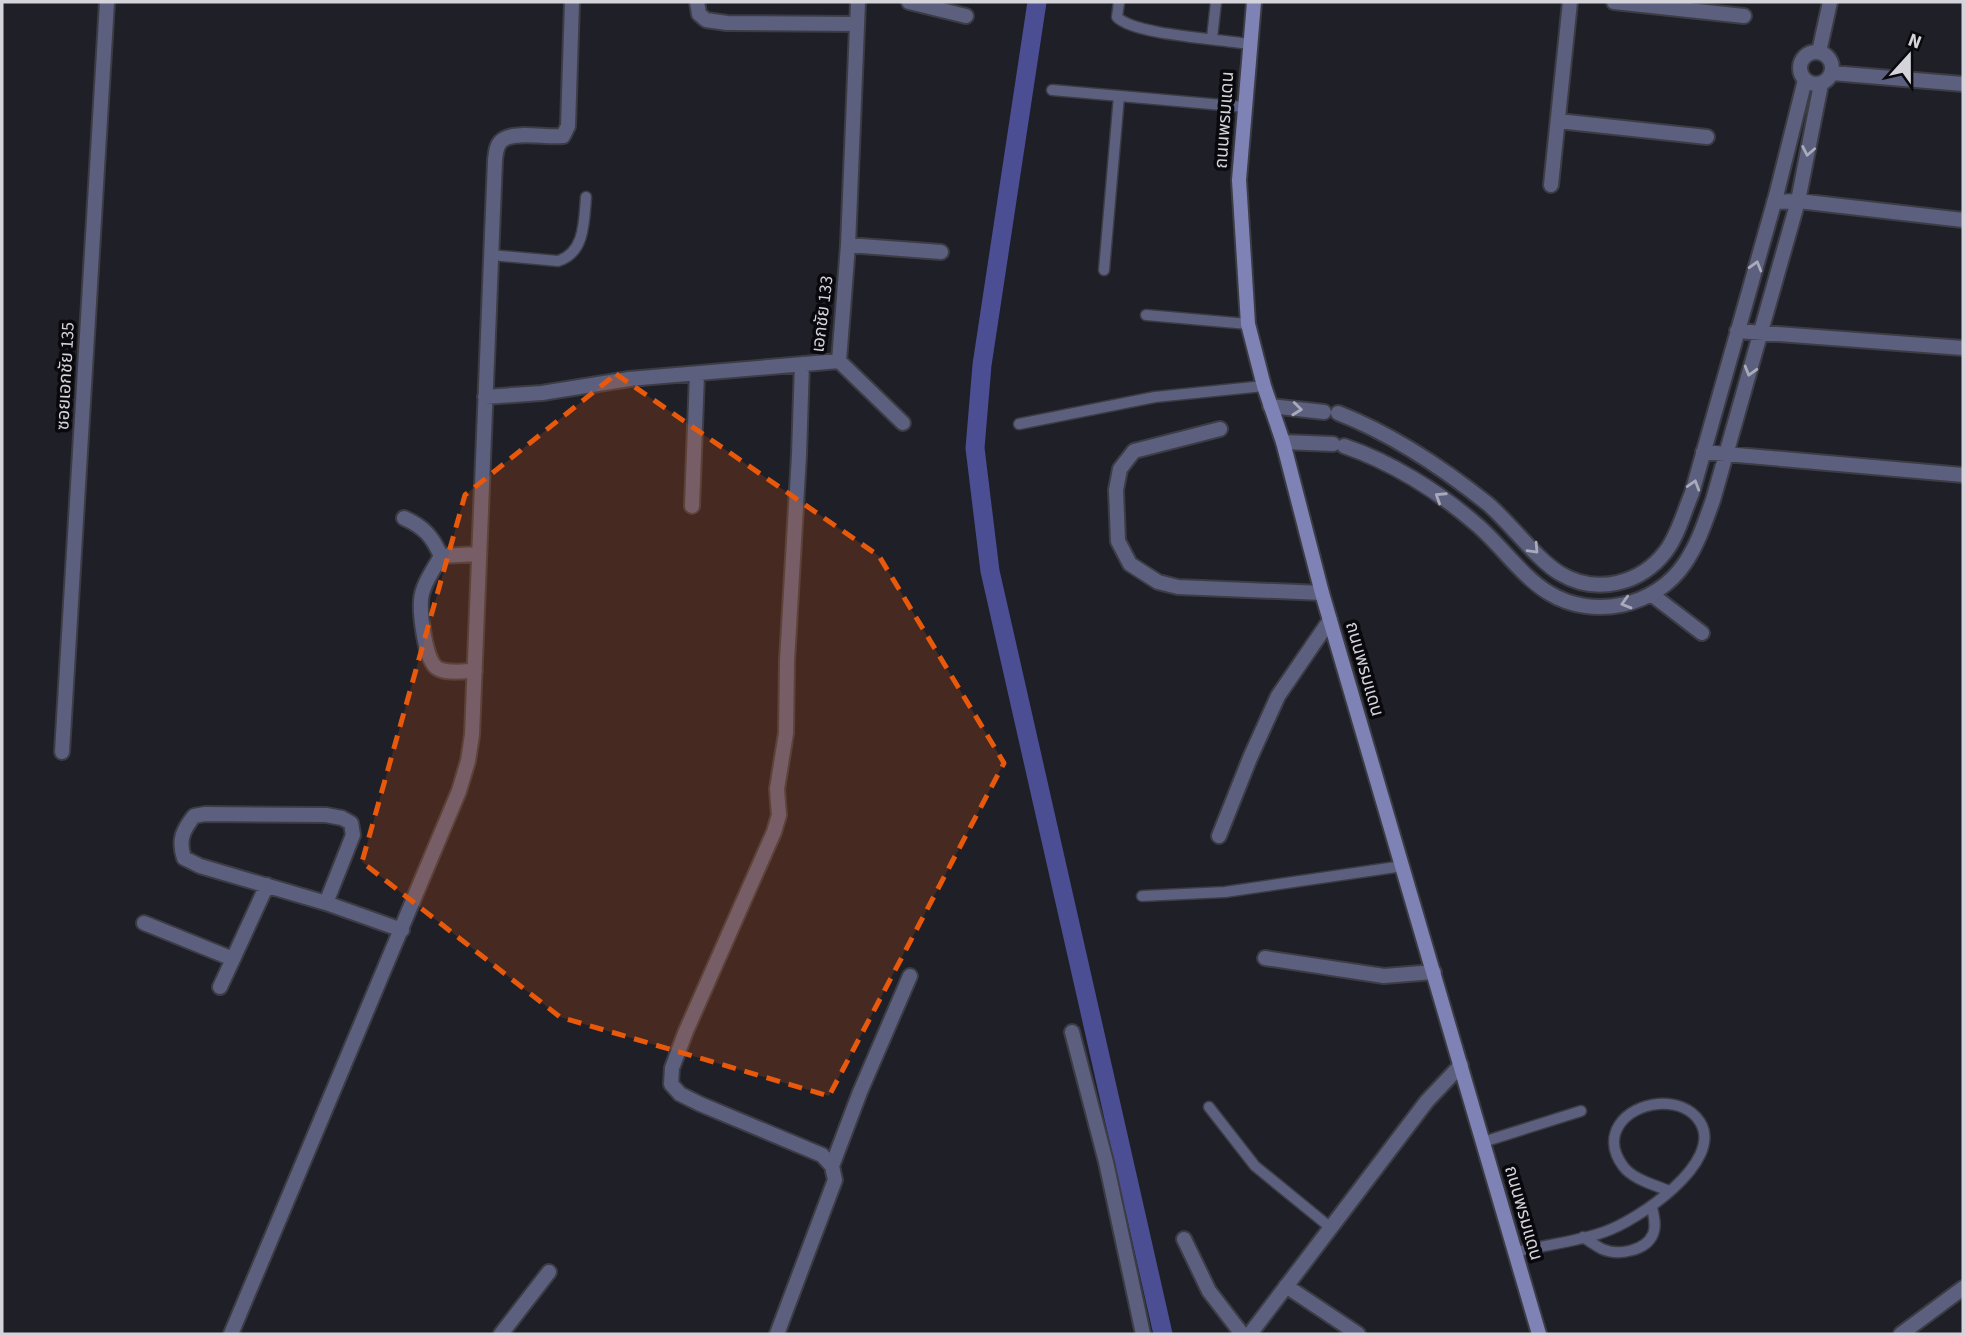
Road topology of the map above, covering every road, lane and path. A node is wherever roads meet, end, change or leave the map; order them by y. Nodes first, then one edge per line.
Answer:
1 (107, 2) edge
2 (572, 2) edge
3 (696, 2) edge
4 (858, 2) edge
5 (909, 2) edge
6 (1119, 2) edge
7 (1216, 2) edge
8 (1254, 2) edge
9 (1570, 2) edge
10 (1614, 2) edge
11 (1830, 2) edge
12 (966, 16) dead end
13 (1744, 16) dead end
14 (857, 24) junction
15 (1212, 38) junction
16 (1250, 44) junction
17 (1819, 52) junction
18 (1832, 73) junction
19 (1805, 80) junction
20 (1821, 84) junction
21 (1963, 84) edge
22 (1052, 90) dead end
23 (1119, 96) junction
24 (1245, 107) junction
25 (1558, 121) junction
26 (1707, 137) dead end
27 (1550, 185) dead end
28 (586, 197) dead end
29 (1798, 201) junction
30 (1774, 202) junction
31 (1963, 220) edge
32 (848, 245) junction
33 (941, 252) dead end
34 (491, 255) junction
35 (1104, 270) dead end
36 (1146, 315) dead end
37 (1248, 324) junction
38 (1737, 331) junction
39 (1760, 332) junction
40 (1963, 348) edge
41 (839, 362) junction
42 (802, 364) junction
43 (697, 374) junction
44 (1264, 386) junction
45 (485, 397) junction
46 (1270, 406) junction
47 (1337, 414) junction
48 (903, 424) dead end
49 (1019, 424) dead end
50 (1220, 429) dead end
51 (1283, 442) junction
52 (1342, 446) junction
53 (1703, 452) junction
54 (1726, 455) junction
55 (1963, 475) edge
56 (692, 506) dead end
57 (1503, 517) junction
58 (404, 518) dead end
59 (1489, 536) junction
60 (479, 554) junction
61 (441, 556) junction
62 (1322, 593) junction
63 (1651, 594) junction
64 (1330, 620) junction
65 (1702, 633) dead end
66 (475, 671) junction
67 (62, 752) dead end
68 (1219, 836) dead end
69 (1403, 866) junction
70 (267, 885) junction
71 (1142, 896) dead end
72 (326, 903) junction
73 (145, 923) dead end
74 (401, 930) junction
75 (1265, 958) dead end
76 (233, 959) junction
77 (1434, 972) junction
78 (911, 976) dead end
79 (220, 987) dead end
80 (1072, 1032) dead end
81 (1461, 1065) junction
82 (1209, 1107) dead end
83 (1581, 1111) dead end
84 (1483, 1142) junction
85 (832, 1166) junction
86 (1669, 1191) junction
87 (1651, 1206) junction
88 (1331, 1228) junction
89 (1583, 1237) junction
90 (1184, 1239) dead end
91 (1515, 1252) junction
92 (549, 1272) dead end
93 (1286, 1286) junction
94 (1963, 1288) edge
95 (231, 1334) edge
96 (501, 1334) edge
97 (776, 1334) edge
98 (1143, 1334) edge
99 (1242, 1334) edge
100 (1250, 1334) edge
101 (1358, 1334) edge
102 (1539, 1334) edge
103 (1901, 1334) edge

1 - 67 street, ซอยเอกชัย 135
2 - 34 street
3 - 14 street
4 - 14 street, เอกชัย 133
5 - 12 street
6 - 15 lane
7 - 15 lane
8 - 16 main road, ถนนพรมแดน
9 - 25 street
10 - 13 street
11 - 17 street
14 - 32 street, เอกชัย 133
15 - 16 lane
16 - 24 main road, ถนนพรมแดน
17 - 18 street
17 - 19 street
18 - 20 street
18 - 21 street
19 - 20 street
19 - 30 street
20 -> 29 street
22 - 23 lane
23 - 24 lane
23 - 35 lane
24 - 37 main road, ถนนพรมแดน
25 - 26 street
25 - 27 street
28 - 34 lane
29 - 30 street
29 - 31 street
29 - 39 street
38 -> 30 street
32 - 33 street
32 - 41 street, เอกชัย 133
34 - 45 street
36 - 37 lane
37 - 44 main road, ถนนพรมแดน
38 - 39 street
38 - 53 street
39 - 40 street
39 -> 54 street
41 - 42 street, เอกชัย 133
41 - 48 street
42 - 43 street, เอกชัย 133
42 - 85 street
43 - 45 street, เอกชัย 133
43 - 56 street
44 - 46 main road, ถนนพรมแดน
44 - 49 lane
45 - 60 street
46 -> 47 street
46 - 51 main road, ถนนพรมแดน
47 - 52 street
47 - 57 street
50 - 62 street
51 - 52 street
51 - 62 main road, ถนนพรมแดน
59 -> 52 street
53 - 54 street
57 -> 53 street
54 - 55 street
54 - 63 street
57 - 59 street
58 - 61 street
63 -> 59 street
60 - 61 street
60 - 66 street
61 - 66 street
62 - 64 main road, ถนนพรมแดน
63 - 65 street
64 - 68 street
64 - 69 main road, ถนนพรมแดน
66 - 74 street
69 - 71 lane
69 - 77 main road, ถนนพรมแดน
70 - 72 street
70 - 72 street
70 - 76 street
72 - 74 street
73 - 76 street
74 - 95 street
75 - 77 street
76 - 79 street
77 - 81 main road, ถนนพรมแดน
78 - 85 street
80 - 98 street
81 - 84 main road, ถนนพรมแดน
81 - 88 street
82 - 88 lane
83 - 84 lane
84 - 91 main road, ถนนพรมแดน
85 - 97 street
86 - 86 lane
86 - 87 lane
87 - 89 lane
87 - 89 lane
88 - 93 street
89 - 91 lane
90 - 99 street
91 - 102 main road, ถนนพรมแดน
92 - 96 street
93 - 100 street
93 - 101 street
94 - 103 street

